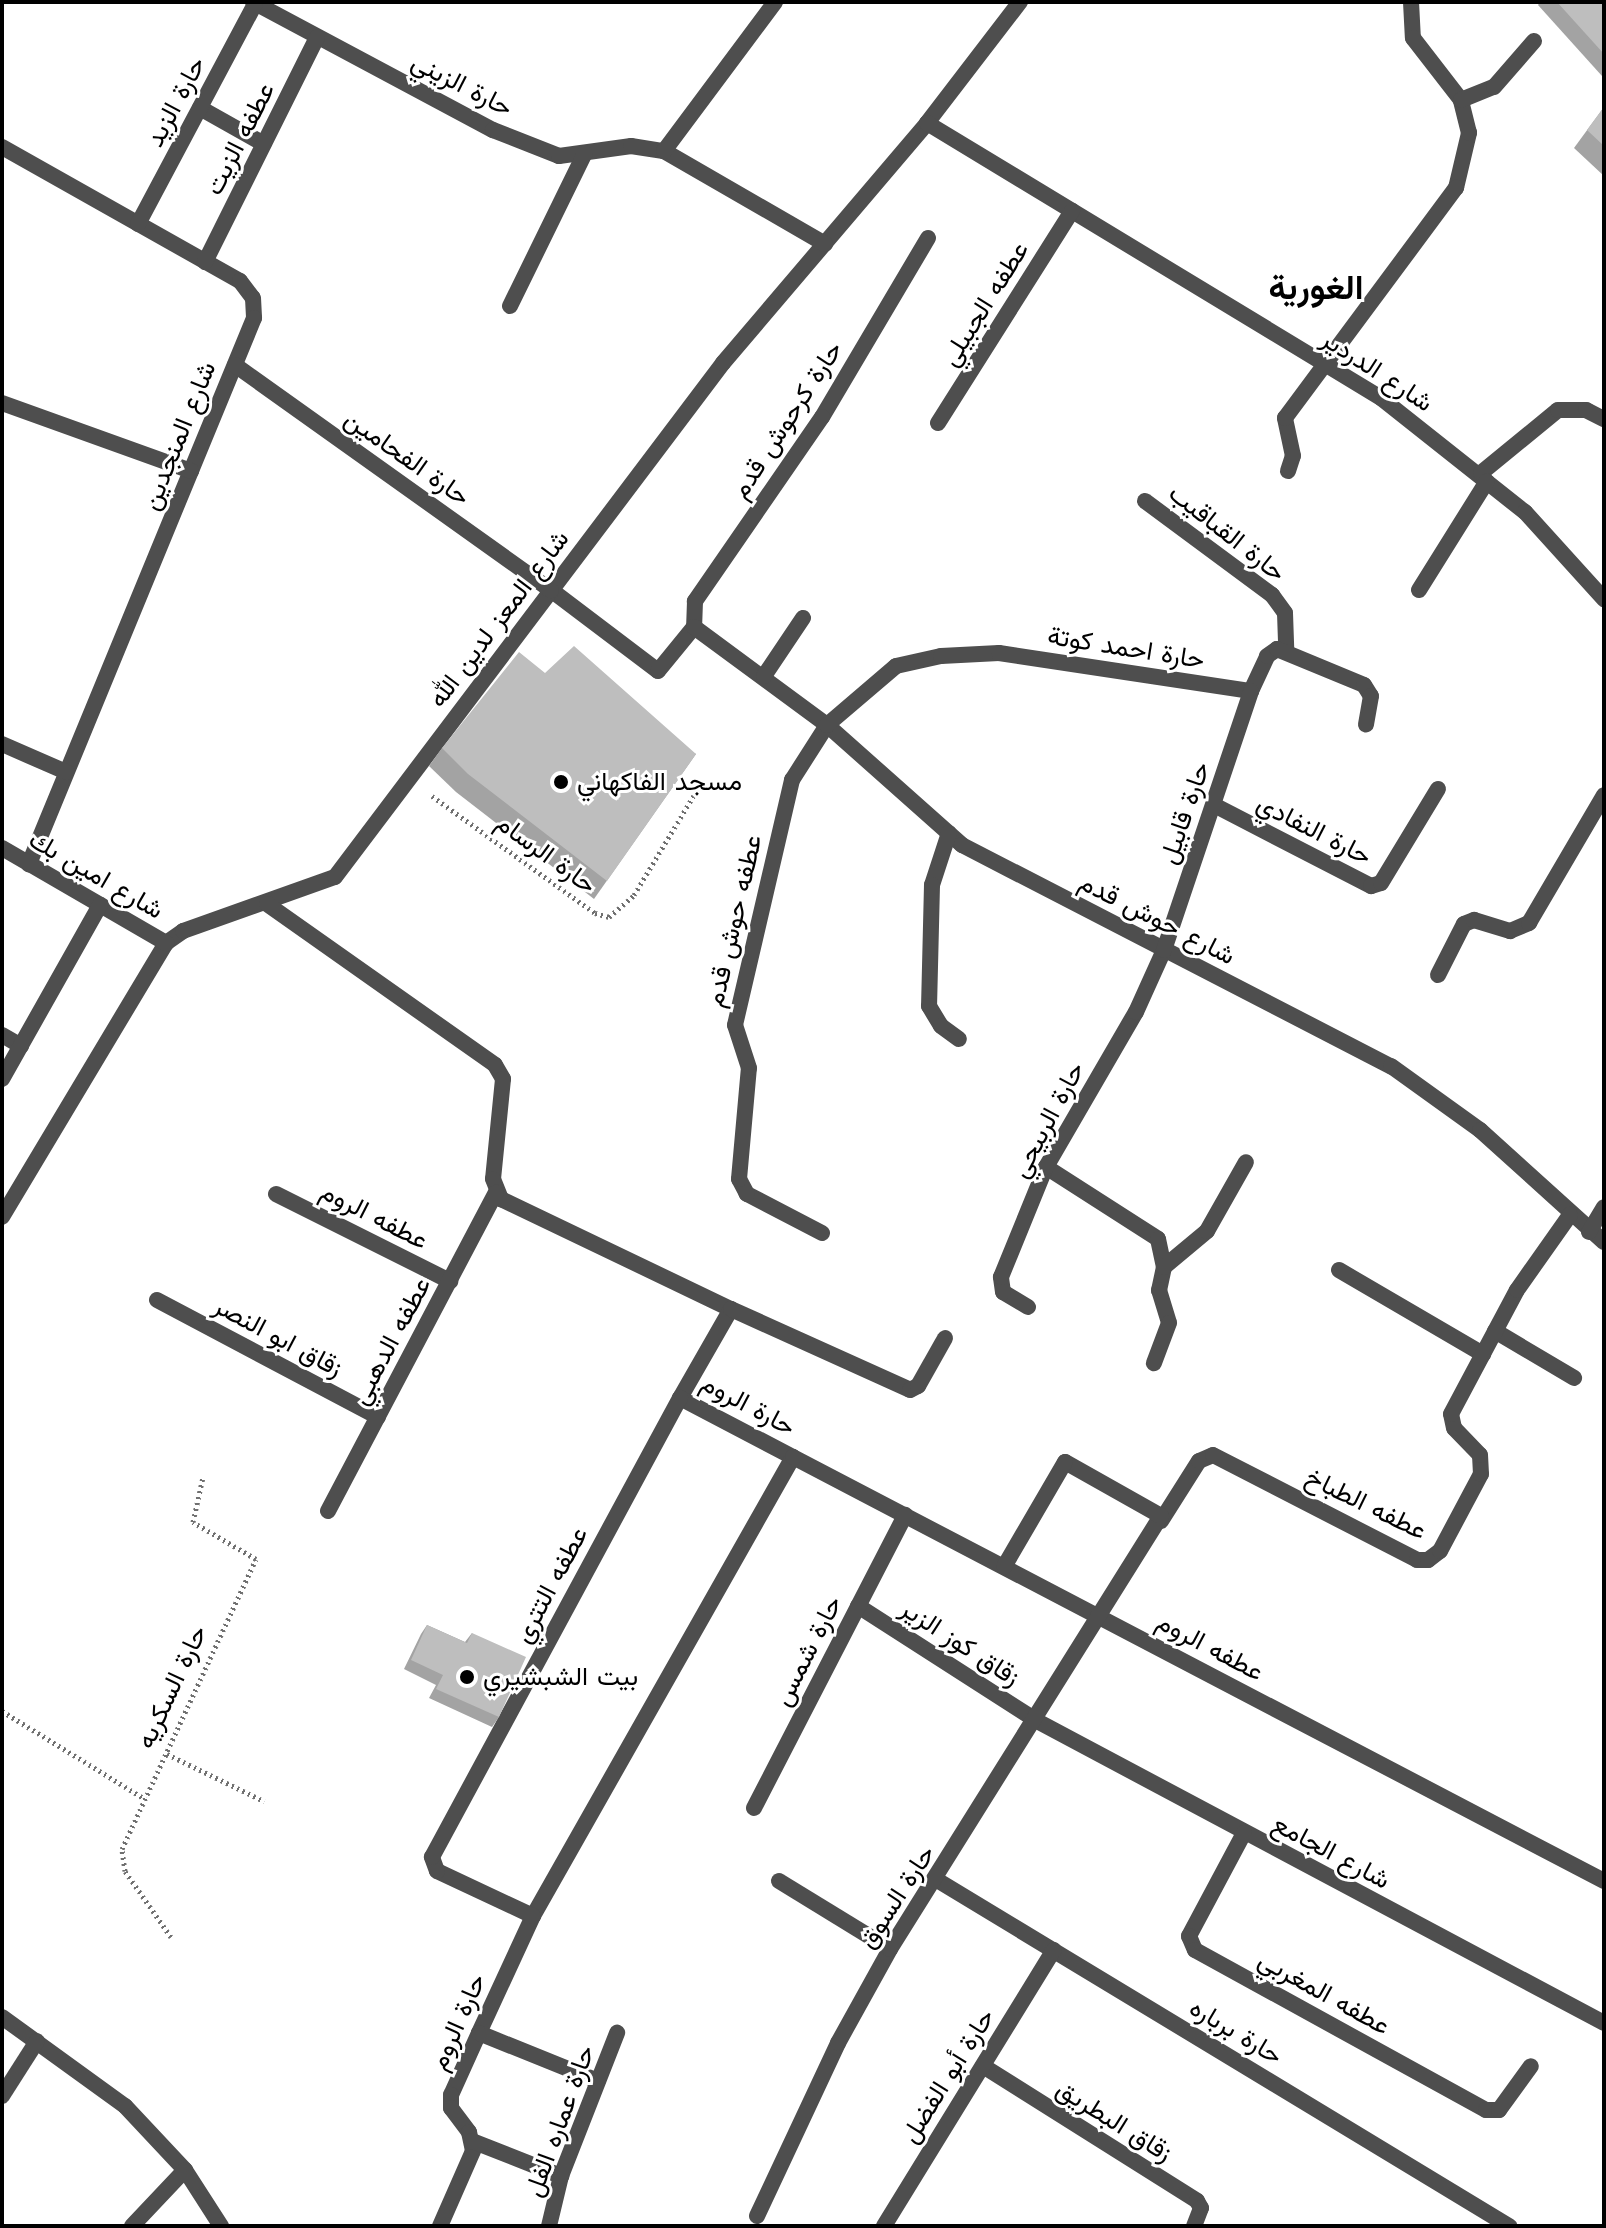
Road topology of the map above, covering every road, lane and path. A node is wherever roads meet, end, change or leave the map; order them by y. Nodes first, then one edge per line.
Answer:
1 (775, 2) edge
2 (1020, 2) edge
3 (1411, 2) edge
4 (254, 3) edge
5 (317, 37) junction
6 (1534, 41) dead end
7 (1461, 100) junction
8 (200, 108) junction
9 (927, 123) junction
10 (264, 144) junction
11 (2, 147) edge
12 (664, 151) junction
13 (585, 153) junction
14 (1072, 211) junction
15 (138, 224) junction
16 (928, 238) dead end
17 (825, 244) junction
18 (205, 262) junction
19 (510, 306) dead end
20 (1323, 362) junction
21 (235, 365) junction
22 (2, 403) edge
23 (1604, 419) edge
24 (938, 423) dead end
25 (191, 471) junction
26 (1288, 471) dead end
27 (1484, 477) junction
28 (1145, 501) dead end
29 (551, 590) junction
30 (1419, 590) dead end
31 (1604, 599) edge
32 (803, 618) dead end
33 (694, 627) junction
34 (1286, 650) junction
35 (764, 676) junction
36 (1251, 691) junction
37 (827, 725) junction
38 (1366, 725) dead end
39 (2, 744) edge
40 (66, 772) junction
41 (409, 779) junction
42 (700, 785) dead end
43 (1438, 789) dead end
44 (1604, 795) edge
45 (1214, 805) junction
46 (949, 833) junction
47 (2, 848) edge
48 (29, 864) junction
49 (267, 904) junction
50 (100, 905) junction
51 (166, 943) junction
52 (1164, 950) junction
53 (1438, 975) dead end
54 (2, 1035) edge
55 (959, 1039) dead end
56 (21, 1046) junction
57 (2, 1079) edge
58 (1246, 1162) dead end
59 (1046, 1167) junction
60 (496, 1193) junction
61 (276, 1194) dead end
62 (1604, 1207) edge
63 (1570, 1215) junction
64 (2, 1217) edge
65 (1589, 1232) junction
66 (822, 1233) dead end
67 (1604, 1242) edge
68 (1164, 1267) junction
69 (1339, 1270) dead end
70 (450, 1281) junction
71 (157, 1300) dead end
72 (1028, 1307) dead end
73 (731, 1309) junction
74 (1495, 1331) junction
75 (945, 1338) dead end
76 (1483, 1354) junction
77 (1154, 1363) dead end
78 (1574, 1378) dead end
79 (680, 1398) junction
80 (378, 1417) junction
81 (793, 1457) junction
82 (203, 1477) dead end
83 (328, 1511) dead end
84 (905, 1515) junction
85 (1161, 1521) junction
86 (1004, 1567) junction
87 (858, 1606) junction
88 (1102, 1618) junction
89 (2, 1711) edge
90 (1037, 1721) junction
91 (167, 1754) junction
92 (145, 1799) junction
93 (264, 1801) dead end
94 (754, 1808) dead end
95 (1244, 1833) junction
96 (937, 1880) junction
97 (779, 1881) dead end
98 (1604, 1881) edge
99 (533, 1916) junction
100 (171, 1937) dead end
101 (890, 1949) junction
102 (1054, 1950) junction
103 (2, 2017) edge
104 (1604, 2023) edge
105 (479, 2033) junction
106 (617, 2033) dead end
107 (37, 2041) junction
108 (983, 2066) junction
109 (1531, 2066) dead end
110 (598, 2081) junction
111 (2, 2096) edge
112 (472, 2141) junction
113 (185, 2170) junction
114 (561, 2176) junction
115 (757, 2216) dead end
116 (132, 2226) edge
117 (221, 2226) edge
118 (440, 2226) edge
119 (549, 2226) edge
120 (884, 2226) edge
121 (1194, 2226) edge
122 (1509, 2226) edge

1 - 12 street
2 - 9 street, شارع المعز لدين الله
3 - 7 street
4 - 5 street, حارة الزيني
4 - 8 street, حارة الزيد
5 - 10 street, عطفه الزيت
5 - 13 street, حارة الزيني
6 - 7 street
7 - 20 street
8 - 10 street
8 - 15 street, حارة الزيد
9 - 14 street, شارع الدردير
9 - 17 street, شارع المعز لدين الله
10 - 18 street, عطفه الزيت
11 - 15 street, شارع المنجدين
12 - 13 street, حارة الزيني
12 - 17 street
13 - 19 street
14 - 20 street, شارع الدردير
14 - 24 street, عطفه الجبيلي
15 - 18 street, شارع المنجدين
16 - 33 street, حارة كرحوش قدم
17 - 29 street, شارع المعز لدين الله
18 - 21 street, شارع المنجدين
20 - 26 street
20 - 27 street, شارع الدردير
21 - 25 street, شارع المنجدين
21 - 29 street, حارة الفحامين
22 - 25 street
23 - 27 street
25 - 40 street, شارع المنجدين
27 - 30 street
27 - 31 street, شارع الدردير
28 - 34 street, حارة القباقيب
29 - 33 street, حارة الفحامين
29 - 41 street, شارع المعز لدين الله
32 - 35 street
33 - 35 street, شارع حوش قدم
34 - 36 street
34 - 38 street
35 - 37 street, شارع حوش قدم
36 - 37 street, حارة احمد كوتة
36 - 45 street, حارة قابيل
37 - 46 street, شارع حوش قدم
37 - 66 street, عطفه حوش قدم
39 - 40 street
40 - 48 street, شارع المنجدين
41 - 42 path, حارة الرسام
41 - 49 street, شارع المعز لدين الله
43 - 45 street, حارة النفادي
44 - 53 street
45 - 52 street, حارة قابيل
46 - 52 street, شارع حوش قدم
46 - 55 street
47 - 48 street, شارع امين بك
48 - 50 street, شارع امين بك
49 - 51 street, شارع المعز لدين الله
49 - 60 street
50 - 51 street, شارع امين بك
50 - 56 street
51 - 64 street
52 - 59 street, حارة الربيحي
52 - 63 street, شارع حوش قدم
54 - 56 street
56 - 57 street
58 - 68 street
59 - 68 street
59 - 72 street, حارة الربيحي
60 - 70 street, عطفه الدهبي
60 - 73 street
61 - 70 street, عطفه الروم
62 - 65 street
63 - 65 street, شارع حوش قدم
63 - 74 street, عطفه الطباخ
65 - 67 street, شارع حوش قدم
68 - 77 street
69 - 76 street
70 - 80 street, عطفه الدهبي
71 - 80 street, زقاق ابو النصر
73 - 75 street
73 - 79 street, حارة الروم
74 - 76 street, عطفه الطباخ
74 - 78 street
76 - 85 street, عطفه الطباخ
79 - 81 street, حارة الروم
79 - 99 street, عطفه التتري
80 - 83 street, عطفه الدهبي
81 - 84 street, عطفه الروم
81 - 99 street, حارة الروم
82 - 91 path, حارة السكريه
84 - 86 street, عطفه الروم
84 - 87 street, حارة شمس
85 - 86 street
85 - 88 street, حارة السوق
86 - 88 street, عطفه الروم
87 - 90 street, زقاق كوز الزير
87 - 94 street, حارة شمس
88 - 90 street, حارة السوق
88 - 98 street, عطفه الروم
89 - 92 path
90 - 95 street, شارع الجامع
90 - 96 street, حارة السوق
91 - 92 path, حارة السكريه
91 - 93 path
92 - 100 path, حارة السكريه
95 - 104 street, شارع الجامع
95 - 109 street, عطفه المغربي
96 - 101 street, حارة السوق
96 - 102 street, حارة برباره
97 - 101 street
99 - 105 street, حارة الروم
101 - 115 street, حارة السوق
102 - 108 street, حارة أبو الفضل
102 - 122 street, حارة برباره
103 - 107 street
105 - 110 street
105 - 112 street, حارة الروم
106 - 110 street, حارة عماره الفل
107 - 111 street
107 - 113 street
108 - 120 street, حارة أبو الفضل
108 - 121 street, زقاق البطريق
110 - 114 street, حارة عماره الفل
112 - 114 street
112 - 118 street
113 - 116 street
113 - 117 street
114 - 119 street, حارة عماره الفل

